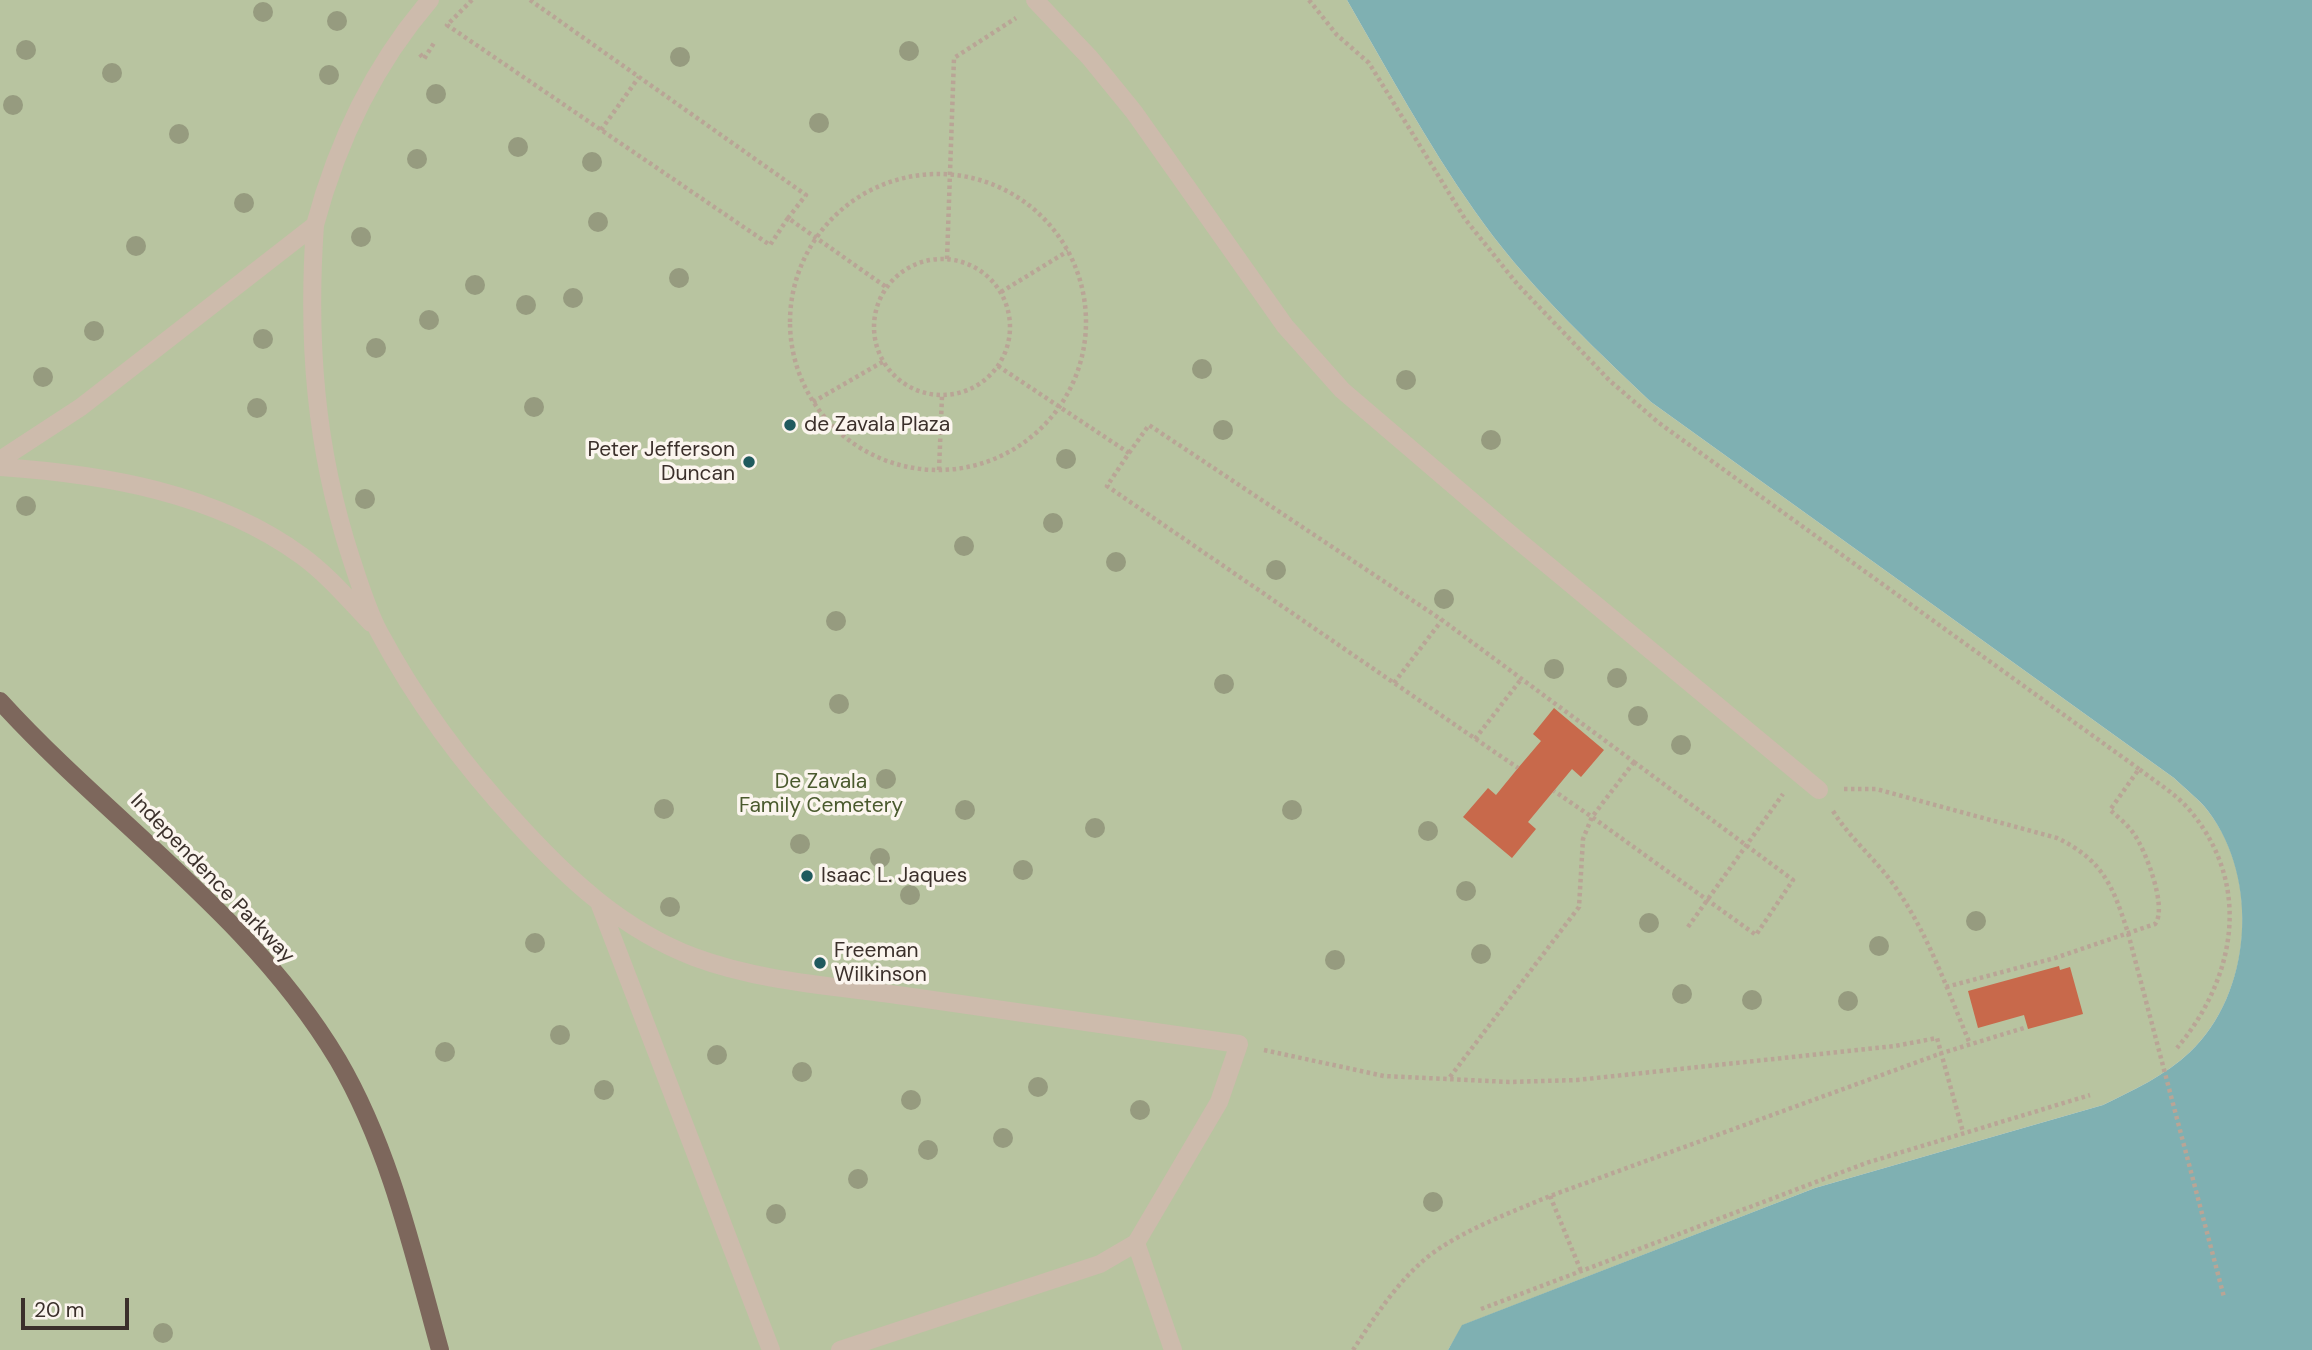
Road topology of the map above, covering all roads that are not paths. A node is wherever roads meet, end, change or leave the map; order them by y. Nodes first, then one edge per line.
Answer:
1 (430, 0) edge
2 (1037, 2) edge
3 (315, 225) junction
4 (0, 460) edge
5 (0, 467) edge
6 (378, 631) junction
7 (0, 701) edge
8 (1819, 789) road end
9 (600, 905) junction
10 (1136, 1243) junction
11 (1167, 1348) edge
12 (440, 1350) edge
13 (771, 1350) edge
14 (840, 1350) edge

1 - 3 street
2 - 8 street
3 - 4 street
3 - 6 street
5 - 6 street
6 - 9 street
7 - 12 main road, Independence Parkway
9 - 10 street
9 - 13 street
10 - 11 street
10 - 14 street

